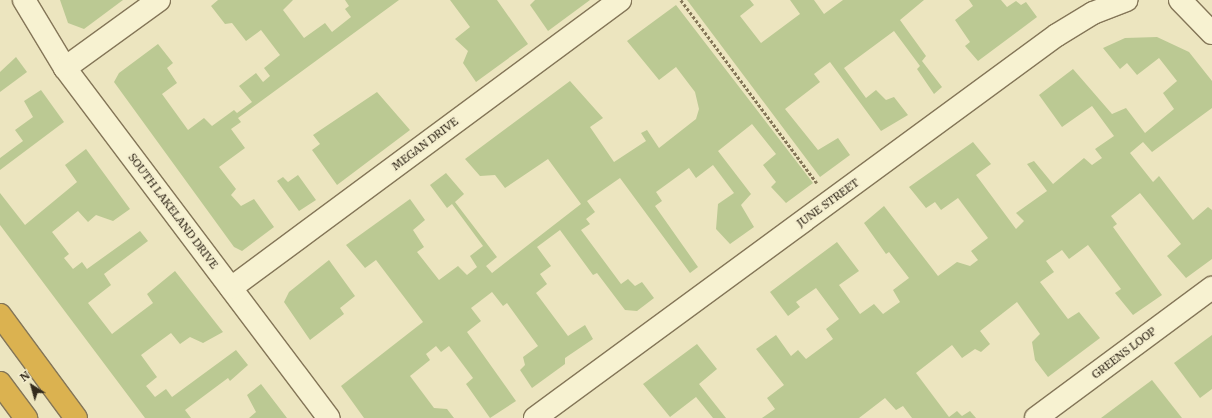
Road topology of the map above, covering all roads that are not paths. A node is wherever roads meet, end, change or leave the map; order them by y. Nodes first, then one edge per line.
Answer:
1 (24, 0) edge
2 (158, 0) edge
3 (620, 0) edge
4 (1127, 0) edge
5 (1180, 0) edge
6 (1212, 33) edge
7 (65, 68) junction
8 (231, 288) junction
9 (1212, 288) edge
10 (0, 315) edge
11 (0, 383) edge
12 (26, 418) edge
13 (76, 418) edge
14 (328, 418) edge
15 (535, 418) edge
16 (1036, 418) edge

1 - 7 street, SOUTH LAKELAND DRIVE
2 - 7 street
3 - 8 street, MEGAN DRIVE
4 - 15 street, JUNE STREET
5 - 6 street
7 - 8 street, SOUTH LAKELAND DRIVE
8 - 14 street, SOUTH LAKELAND DRIVE
9 - 16 street, GREENS LOOP
10 - 13 highway
11 - 12 highway

